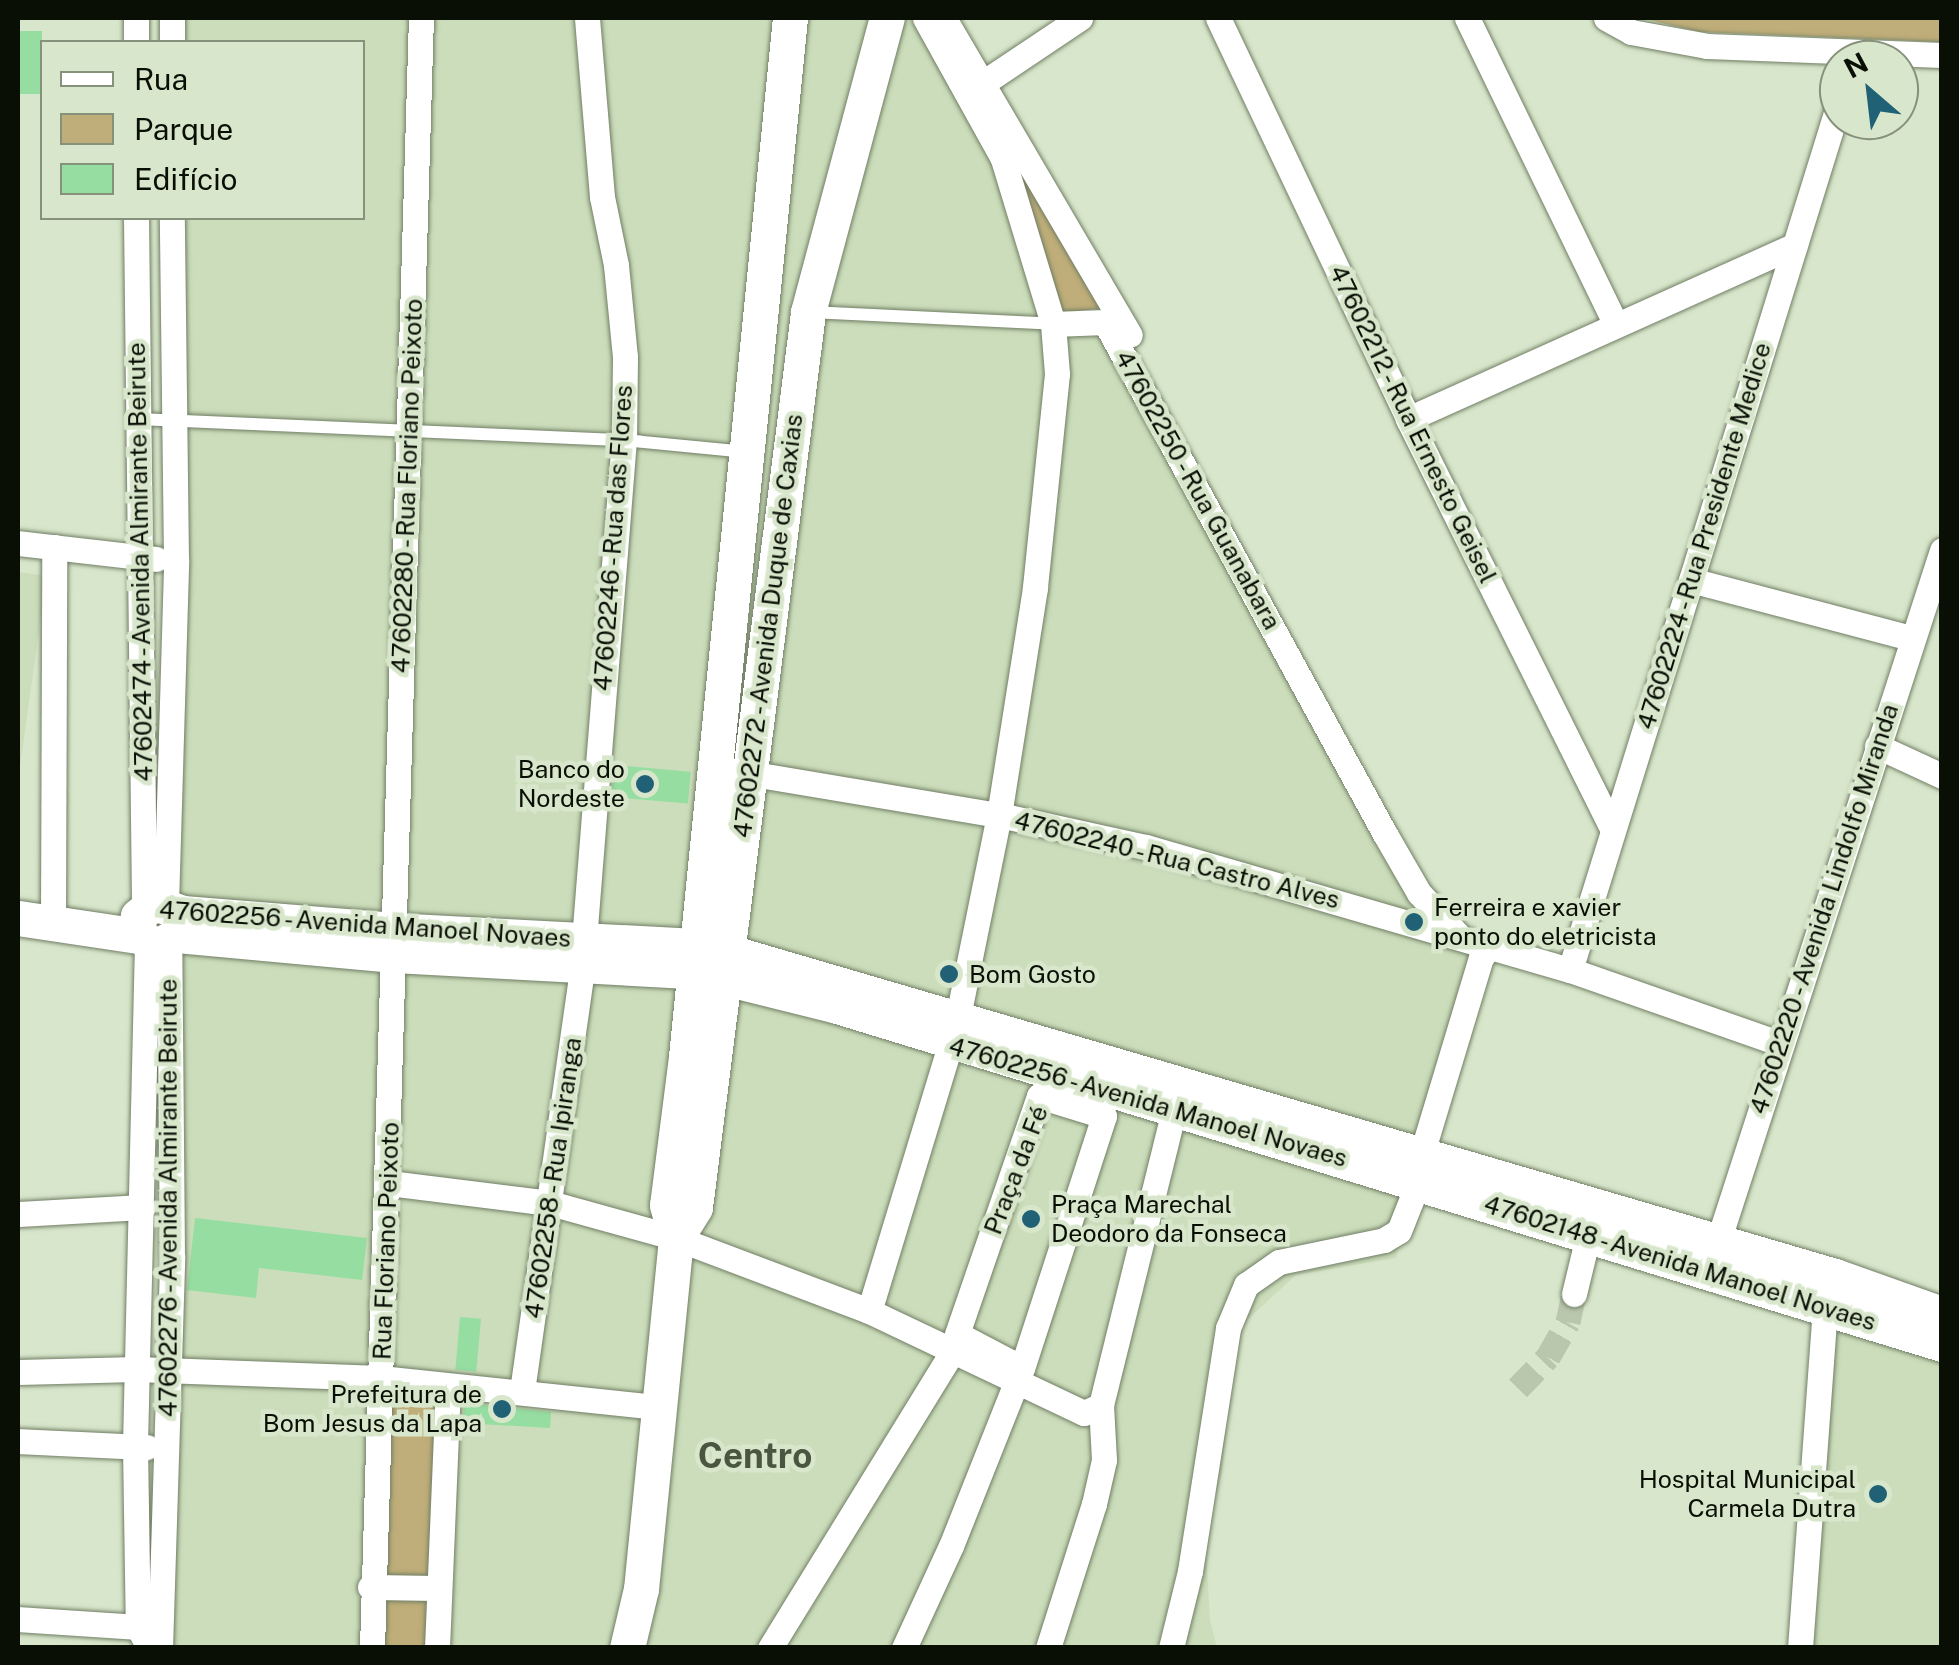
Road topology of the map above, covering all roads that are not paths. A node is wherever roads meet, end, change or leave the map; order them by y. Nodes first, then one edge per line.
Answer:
1 (422, 18) edge
2 (587, 18) edge
3 (790, 18) edge
4 (887, 18) edge
5 (925, 18) edge
6 (943, 18) edge
7 (1080, 18) edge
8 (1218, 18) edge
9 (1467, 18) edge
10 (1606, 18) edge
11 (1819, 54) edge
12 (983, 82) junction
13 (1828, 140) edge
14 (136, 220) edge
15 (172, 220) edge
16 (1795, 245) junction
17 (808, 312) junction
18 (763, 315) junction
19 (1113, 319) junction
20 (1053, 324) junction
21 (1616, 326) junction
22 (138, 419) junction
23 (176, 420) junction
24 (1408, 420) junction
25 (410, 433) junction
26 (624, 440) junction
27 (749, 453) junction
28 (18, 543) edge
29 (54, 547) junction
30 (1942, 550) edge
31 (140, 559) junction
32 (176, 560) junction
33 (1691, 580) junction
34 (1910, 638) junction
35 (1878, 746) junction
36 (732, 771) junction
37 (1942, 776) edge
38 (999, 814) junction
39 (1612, 829) junction
40 (18, 904) edge
41 (41, 916) edge
42 (157, 925) junction
43 (1459, 936) junction
44 (395, 943) junction
45 (1489, 947) junction
46 (583, 953) junction
47 (711, 962) junction
48 (1570, 970) junction
49 (953, 1033) junction
50 (1779, 1043) junction
51 (1178, 1096) junction
52 (1421, 1169) junction
53 (389, 1183) junction
54 (550, 1204) junction
55 (143, 1207) junction
56 (18, 1214) edge
57 (1588, 1236) junction
58 (676, 1238) junction
59 (1713, 1256) junction
60 (1574, 1294) tunnel mouth
61 (1825, 1306) junction
62 (869, 1311) junction
63 (1942, 1314) edge
64 (1942, 1344) edge
65 (953, 1351) junction
66 (136, 1368) junction
67 (169, 1369) junction
68 (18, 1372) edge
69 (1014, 1373) junction
70 (381, 1378) junction
71 (448, 1388) junction
72 (522, 1391) junction
73 (1101, 1405) junction
74 (659, 1407) junction
75 (18, 1441) edge
76 (134, 1446) junction
77 (167, 1448) junction
78 (370, 1587) junction
79 (439, 1588) junction
80 (18, 1619) edge
81 (151, 1642) edge
82 (372, 1648) edge
83 (436, 1648) edge
84 (627, 1648) edge
85 (770, 1648) edge
86 (904, 1648) edge
87 (1048, 1648) edge
88 (1171, 1648) edge
89 (1800, 1648) edge

1 - 25 street, 47602280 - Rua Floriano Peixoto
2 - 26 street, 47602246 - Rua das Flores
3 - 18 street, 47602272 - Avenida Duque de Caxias
4 - 17 street, 47602272 - Avenida Duque de Caxias
5 - 20 street
6 - 12 street
7 - 12 street
8 - 24 street, 47602212 - Rua Ernesto Geisel
9 - 21 street
10 - 11 street
12 - 19 street
13 - 16 street, 47602224 - Rua Presidente Medice
14 - 22 street, 47602474 - Avenida Almirante Beirute
15 - 23 street, 47602276 - Avenida Almirante Beirute
16 - 21 street
16 - 33 street, 47602224 - Rua Presidente Medice
17 - 18 street
17 - 20 lane
17 - 36 street, 47602272 - Avenida Duque de Caxias
18 - 27 street, 47602272 - Avenida Duque de Caxias
19 - 20 street, 47602250 - Rua Guanabara
19 - 43 street
20 - 38 street
21 - 24 street
22 - 23 lane
22 - 31 street, 47602474 - Avenida Almirante Beirute
23 - 25 lane
23 - 32 street, 47602276 - Avenida Almirante Beirute
24 - 39 street, 47602212 - Rua Ernesto Geisel
25 - 26 lane
25 - 44 street, 47602280 - Rua Floriano Peixoto
26 - 27 lane
26 - 46 street, 47602246 - Rua das Flores
27 - 36 street, 47602272 - Avenida Duque de Caxias
28 - 29 street
29 - 31 street
29 - 41 street
30 - 34 street, 47602220 - Avenida Lindolfo Miranda
31 - 32 street
31 - 42 street, 47602474 - Avenida Almirante Beirute
32 - 42 street, 47602276 - Avenida Almirante Beirute
33 - 34 street
33 - 39 street, 47602224 - Rua Presidente Medice
34 - 35 street, 47602220 - Avenida Lindolfo Miranda
35 - 37 street
35 - 50 street, 47602220 - Avenida Lindolfo Miranda
36 - 38 street, 47602240 - Rua Castro Alves
36 - 47 street, 47602272 - Avenida Duque de Caxias
38 - 43 street, 47602240 - Rua Castro Alves
38 - 49 street
39 - 48 street, 47602224 - Rua Presidente Medice
40 - 41 street, 47602256 - Avenida Manoel Novaes
41 - 42 street, 47602256 - Avenida Manoel Novaes
42 - 44 street, 47602256 - Avenida Manoel Novaes
42 - 55 street
42 - 67 street, 47602276 - Avenida Almirante Beirute
43 - 45 street, 47602240 - Rua Castro Alves
44 - 46 street, 47602256 - Avenida Manoel Novaes
44 - 53 street, Rua Floriano Peixoto
45 - 48 street, 47602240 - Rua Castro Alves
45 - 52 street
46 - 47 street, 47602256 - Avenida Manoel Novaes
46 - 54 street, 47602258 - Rua Ipiranga
47 - 49 street, 47602256 - Avenida Manoel Novaes
47 - 58 street, 47602272 - Avenida Duque de Caxias
48 - 50 street, 47602240 - Rua Castro Alves
49 - 51 street, 47602256 - Avenida Manoel Novaes
49 - 62 street
50 - 59 street, 47602220 - Avenida Lindolfo Miranda
51 - 52 street, 47602256 - Avenida Manoel Novaes
51 - 73 street
52 - 57 street, 47602148 - Avenida Manoel Novaes
52 - 59 street
52 - 88 street
53 - 54 street
53 - 70 street, Rua Floriano Peixoto
54 - 58 street
54 - 72 street, 47602258 - Rua Ipiranga
55 - 56 street
55 - 66 street
57 - 59 street, 47602148 - Avenida Manoel Novaes
57 - 60 street
58 - 62 street
58 - 74 street, 47602272 - Avenida Duque de Caxias
59 - 61 street, 47602148 - Avenida Manoel Novaes
59 - 63 street
61 - 64 street, 47602148 - Avenida Manoel Novaes
61 - 89 street
62 - 65 street
65 - 69 street
65 - 85 street
66 - 67 street
66 - 68 street
66 - 76 street
67 - 70 street
67 - 77 street, 47602276 - Avenida Almirante Beirute
69 - 69 street, Praça da Fé
69 - 73 street
69 - 86 street
70 - 71 street
70 - 78 street, Rua Floriano Peixoto
71 - 72 street
71 - 79 street
72 - 74 street
73 - 87 street
74 - 84 street, 47602272 - Avenida Duque de Caxias
75 - 76 street
76 - 77 street
76 - 81 street
77 - 81 street, 47602276 - Avenida Almirante Beirute
78 - 79 street
78 - 82 street, Rua Floriano Peixoto
79 - 83 street
80 - 81 street

